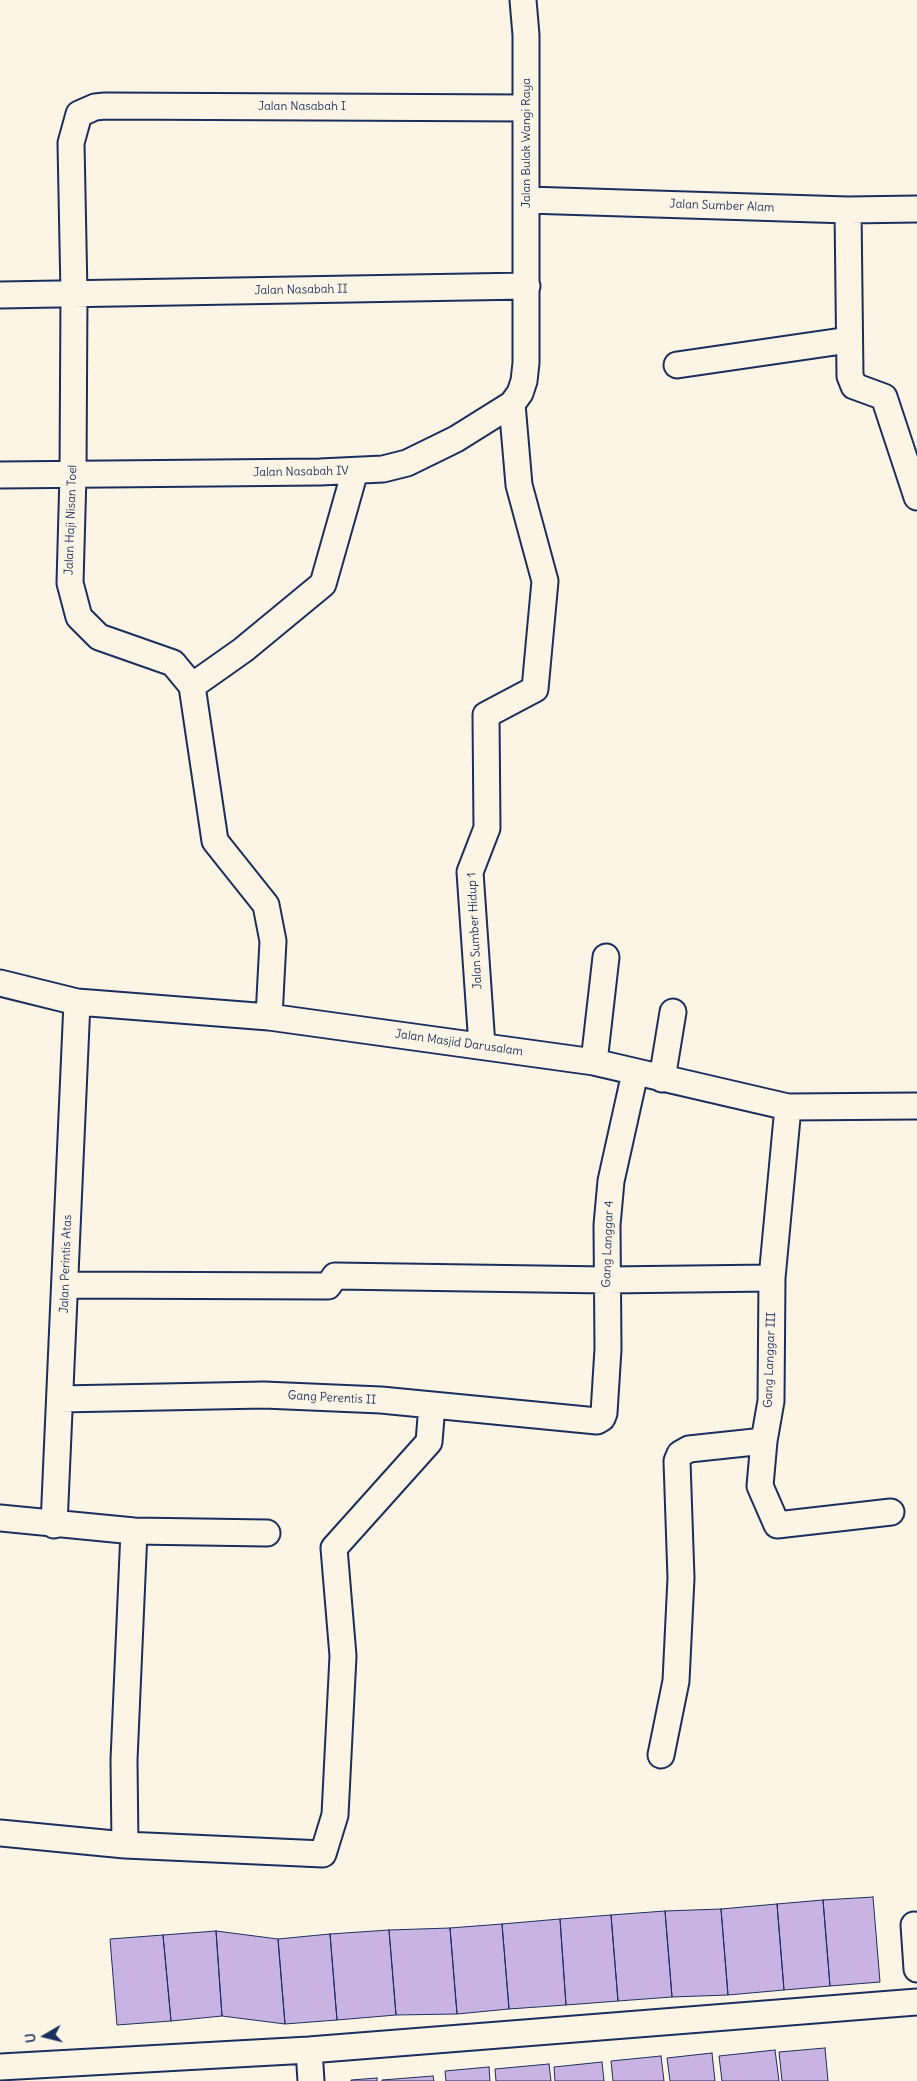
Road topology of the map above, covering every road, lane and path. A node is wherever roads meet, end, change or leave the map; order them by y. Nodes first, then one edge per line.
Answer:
1 (524, 0) edge
2 (526, 108) junction
3 (79, 114) joint
4 (527, 200) junction
5 (917, 209) edge
6 (848, 210) junction
7 (527, 286) junction
8 (74, 294) junction
9 (0, 295) edge
10 (849, 340) junction
11 (678, 365) dead end
12 (512, 404) junction
13 (356, 471) junction
14 (0, 475) edge
15 (73, 475) junction
16 (917, 497) edge
17 (192, 686) junction
18 (606, 957) dead end
19 (0, 983) edge
20 (77, 1002) junction
21 (673, 1012) dead end
22 (269, 1018) junction
23 (482, 1046) junction
24 (594, 1062) junction
25 (636, 1073) junction
26 (662, 1079) junction
27 (917, 1106) edge
28 (788, 1107) junction
29 (772, 1278) junction
30 (606, 1280) junction
31 (65, 1285) junction
32 (60, 1399) junction
33 (432, 1405) junction
34 (602, 1418) joint
35 (764, 1441) junction
36 (891, 1512) dead end
37 (0, 1518) edge
38 (54, 1525) junction
39 (134, 1531) junction
40 (267, 1533) dead end
41 (662, 1755) dead end
42 (0, 1833) edge
43 (125, 1844) junction
44 (914, 1925) dead end
45 (917, 1969) edge
46 (917, 2002) edge
47 (309, 2050) junction
48 (0, 2067) edge
49 (311, 2081) edge

1 - 2 street, Jalan Bulak Wangi Raya
2 - 3 street, Jalan Nasabah I
2 - 4 street, Jalan Bulak Wangi Raya
3 - 8 street, Jalan Haji Nisan Toel
4 - 6 street, Jalan Sumber Alam
4 - 7 street, Jalan Bulak Wangi Raya
5 - 6 street, Jalan Sumber Alam
6 - 10 street
7 - 8 street, Jalan Nasabah II
7 - 12 street
8 - 9 street, Jalan Nasabah II
8 - 15 street, Jalan Haji Nisan Toel
10 - 11 street
10 - 16 street
12 - 13 street, Jalan Nasabah IV
12 - 23 street, Jalan Sumber Hidup 1
13 - 15 street, Jalan Nasabah IV
13 - 17 street
14 - 15 street, Jalan Nasabah IV
15 - 17 street, Jalan Haji Nisan Toel
17 - 22 street
18 - 24 street
19 - 20 street, Jalan Masjid Darusalam
20 - 22 street, Jalan Masjid Darusalam
20 - 31 street, Jalan Perintis Atas
21 - 26 street
22 - 23 street, Jalan Masjid Darusalam
23 - 24 street, Jalan Masjid Darusalam
24 - 25 street, Jalan Masjid Darusalam
25 - 26 street, Jalan Masjid Darusalam
25 - 30 street, Gang Langgar 4
26 - 28 street, Jalan Masjid Darusalam
27 - 28 street, Jalan Masjid Darusalam
28 - 29 street, Gang Langgar III
29 - 30 street
29 - 35 street, Gang Langgar III
30 - 31 street
30 - 34 street, Gang Langgar 4
31 - 32 street, Jalan Perintis Atas
32 - 33 street, Gang Perentis II
32 - 38 street, Jalan Perintis Atas
33 - 34 street, Gang Perentis II
33 - 43 street
35 - 36 street, Gang Langgar III
35 - 41 street
37 - 38 street
38 - 39 street
39 - 40 street
39 - 43 street
42 - 43 street
44 - 45 street
46 - 47 street
47 - 48 street
47 - 49 street

